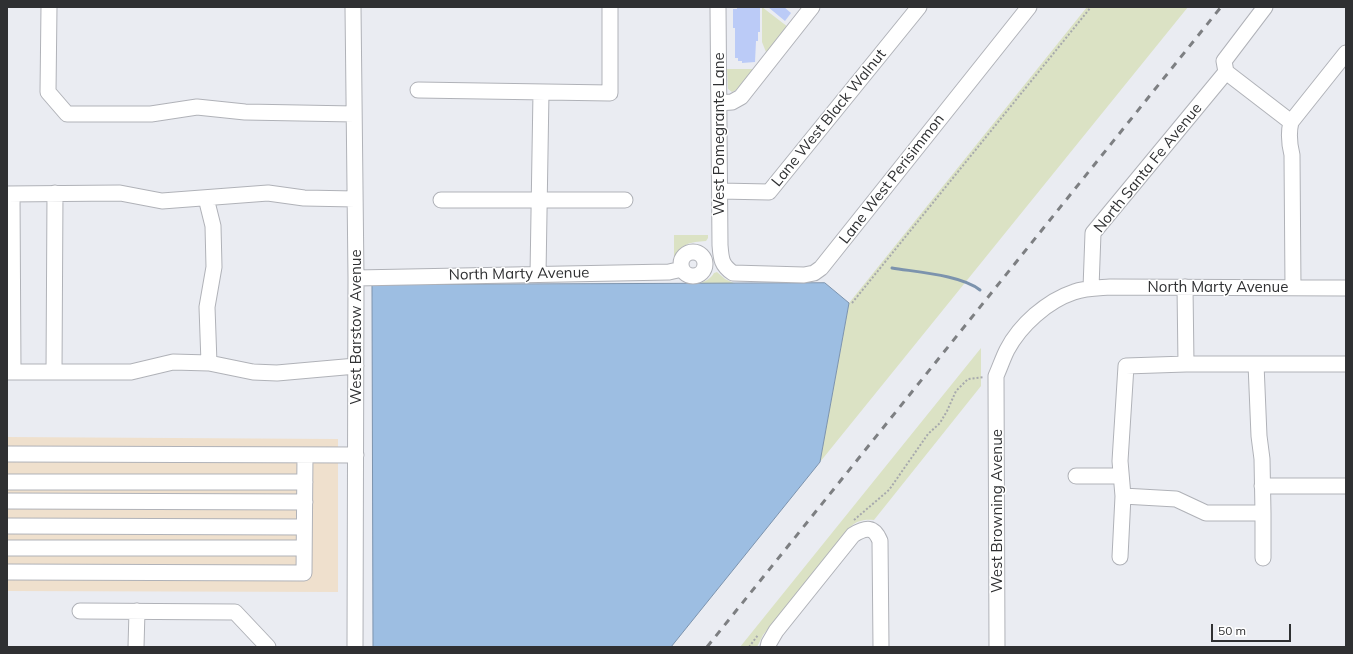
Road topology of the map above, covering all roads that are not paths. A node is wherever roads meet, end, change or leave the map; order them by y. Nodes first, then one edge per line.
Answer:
1 (49, 7) edge
2 (354, 7) edge
3 (610, 7) edge
4 (718, 7) edge
5 (812, 7) edge
6 (919, 7) edge
7 (1265, 7) edge
8 (1023, 9) edge
9 (1346, 52) edge
10 (1226, 72) junction
11 (418, 90) dead end
12 (541, 92) junction
13 (719, 103) junction
14 (354, 114) junction
15 (1291, 122) junction
16 (720, 191) junction
17 (9, 194) edge
18 (55, 194) junction
19 (206, 198) junction
20 (355, 199) junction
21 (441, 200) dead end
22 (539, 200) junction
23 (624, 200) dead end
24 (720, 245) junction
25 (695, 253) junction
26 (722, 262) junction
27 (682, 269) junction
28 (704, 271) junction
29 (538, 274) junction
30 (356, 278) junction
31 (1185, 287) junction
32 (1091, 288) junction
33 (1293, 288) junction
34 (1346, 288) edge
35 (210, 363) junction
36 (1186, 364) junction
37 (1256, 364) junction
38 (1346, 364) edge
39 (356, 366) junction
40 (10, 372) edge
41 (54, 372) junction
42 (7, 454) edge
43 (305, 455) junction
44 (356, 455) junction
45 (1076, 476) dead end
46 (1121, 476) junction
47 (7, 482) edge
48 (305, 482) junction
49 (1262, 486) junction
50 (1346, 486) edge
51 (1123, 496) junction
52 (7, 502) edge
53 (305, 502) junction
54 (1263, 513) junction
55 (7, 526) edge
56 (304, 527) junction
57 (7, 548) edge
58 (304, 548) junction
59 (1120, 557) dead end
60 (1263, 558) dead end
61 (7, 572) edge
62 (80, 611) dead end
63 (137, 611) junction
64 (765, 642) edge
65 (136, 647) edge
66 (268, 647) edge
67 (355, 647) edge
68 (881, 647) edge
69 (997, 647) edge

1 - 14 street
2 - 14 street, West Barstow Avenue
3 - 12 street
4 - 13 street, West Pomegrante Lane
5 - 13 street
6 - 16 street, Lane West Black Walnut
7 - 10 street, North Santa Fe Avenue
8 - 26 street, Lane West Perisimmon
9 - 15 street
10 - 15 street
10 - 32 street, North Santa Fe Avenue
11 - 12 street
12 - 22 street
13 - 16 street, West Pomegrante Lane
14 - 20 street, West Barstow Avenue
15 - 33 street
16 - 24 street, West Pomegrante Lane
17 - 18 street
17 - 40 street
18 - 19 street
18 - 41 street
19 - 20 street
19 - 35 street
20 - 30 street, West Barstow Avenue
21 - 22 street
22 - 23 street
22 - 29 street
24 - 25 street
24 - 26 street, West Pomegrante Lane
25 - 27 street
25 - 28 street
26 - 28 street, North Marty Avenue
27 - 28 street, North Marty Avenue
27 - 29 street, North Marty Avenue
29 - 30 street, North Marty Avenue
30 - 39 street, West Barstow Avenue
31 - 32 street, North Marty Avenue
31 - 33 street, North Marty Avenue
31 - 36 street
32 - 69 street, West Browning Avenue
33 - 34 street, North Marty Avenue
35 - 39 street
35 - 41 street
36 - 37 street
36 - 46 street
37 - 38 street
37 - 49 street
39 - 44 street, West Barstow Avenue
40 - 41 street
42 - 43 street
43 - 44 street
43 - 48 street
44 - 67 street, West Barstow Avenue
45 - 46 street
46 - 51 street
47 - 48 street
48 - 53 street
49 - 50 street
49 - 54 street
51 - 54 street
51 - 59 street
52 - 53 street
53 - 56 street
54 - 60 street
55 - 56 street
56 - 58 street
57 - 58 street
58 - 61 street
62 - 63 street
63 - 65 street
63 - 66 street
64 - 68 street

